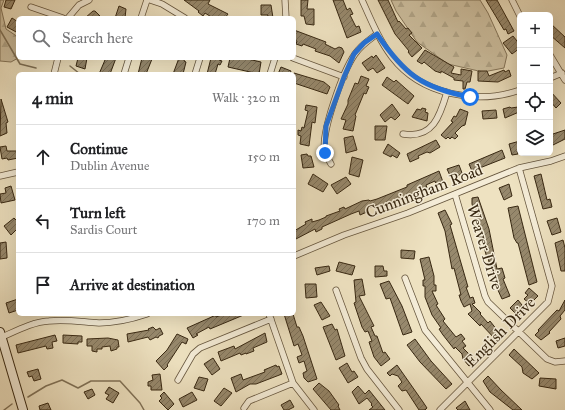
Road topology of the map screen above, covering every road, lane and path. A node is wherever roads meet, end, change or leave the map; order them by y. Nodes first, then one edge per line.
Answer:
1 (148, 0) edge
2 (285, 0) edge
3 (362, 0) edge
4 (512, 0) edge
5 (85, 1) edge
6 (31, 7) dead end
7 (518, 12) edge
8 (58, 16) edge
9 (69, 16) edge
10 (142, 16) edge
11 (182, 16) edge
12 (286, 16) edge
13 (377, 34) junction
14 (296, 59) edge
15 (58, 60) edge
16 (128, 60) edge
17 (199, 60) edge
18 (274, 60) edge
19 (553, 60) edge
20 (54, 72) edge
21 (125, 72) edge
22 (196, 72) edge
23 (271, 72) edge
24 (562, 73) junction
25 (344, 77) junction
26 (553, 77) edge
27 (565, 80) edge
28 (517, 91) edge
29 (447, 92) junction
30 (403, 134) dead end
31 (565, 156) edge
32 (331, 164) dead end
33 (519, 168) junction
34 (16, 172) edge
35 (0, 176) edge
36 (455, 194) junction
37 (296, 255) edge
38 (406, 278) dead end
39 (336, 290) dead end
40 (141, 316) edge
41 (270, 316) edge
42 (72, 317) edge
43 (518, 333) junction
44 (1, 336) edge
45 (565, 361) edge
46 (178, 380) dead end
47 (293, 383) junction
48 (467, 384) junction
49 (244, 408) dead end
50 (23, 410) edge
51 (314, 410) edge
52 (399, 410) edge
53 (440, 410) edge
54 (490, 410) edge

1 - 10 street
1 - 11 street
2 - 12 street
3 - 13 street
4 - 7 street
5 - 9 street
6 - 8 street
13 - 25 street
13 - 29 street
14 - 25 street
15 - 20 street
16 - 21 street
17 - 22 street
18 - 23 street
19 - 24 street
24 - 26 street
24 - 27 street
25 - 32 street
28 - 29 street
29 - 30 street
31 - 33 street, Cunningham Road
33 - 36 street, Cunningham Road
33 - 43 street, English Drive
34 - 35 street
36 - 37 street, Cunningham Road
36 - 43 street, Weaver Drive
38 - 48 street
39 - 52 street
40 - 42 street
41 - 46 street
41 - 47 street
42 - 44 street
43 - 45 street, Weaver Drive
43 - 48 street, English Drive
44 - 50 street
47 - 49 street
47 - 51 street
48 - 53 street, English Drive
48 - 54 street

